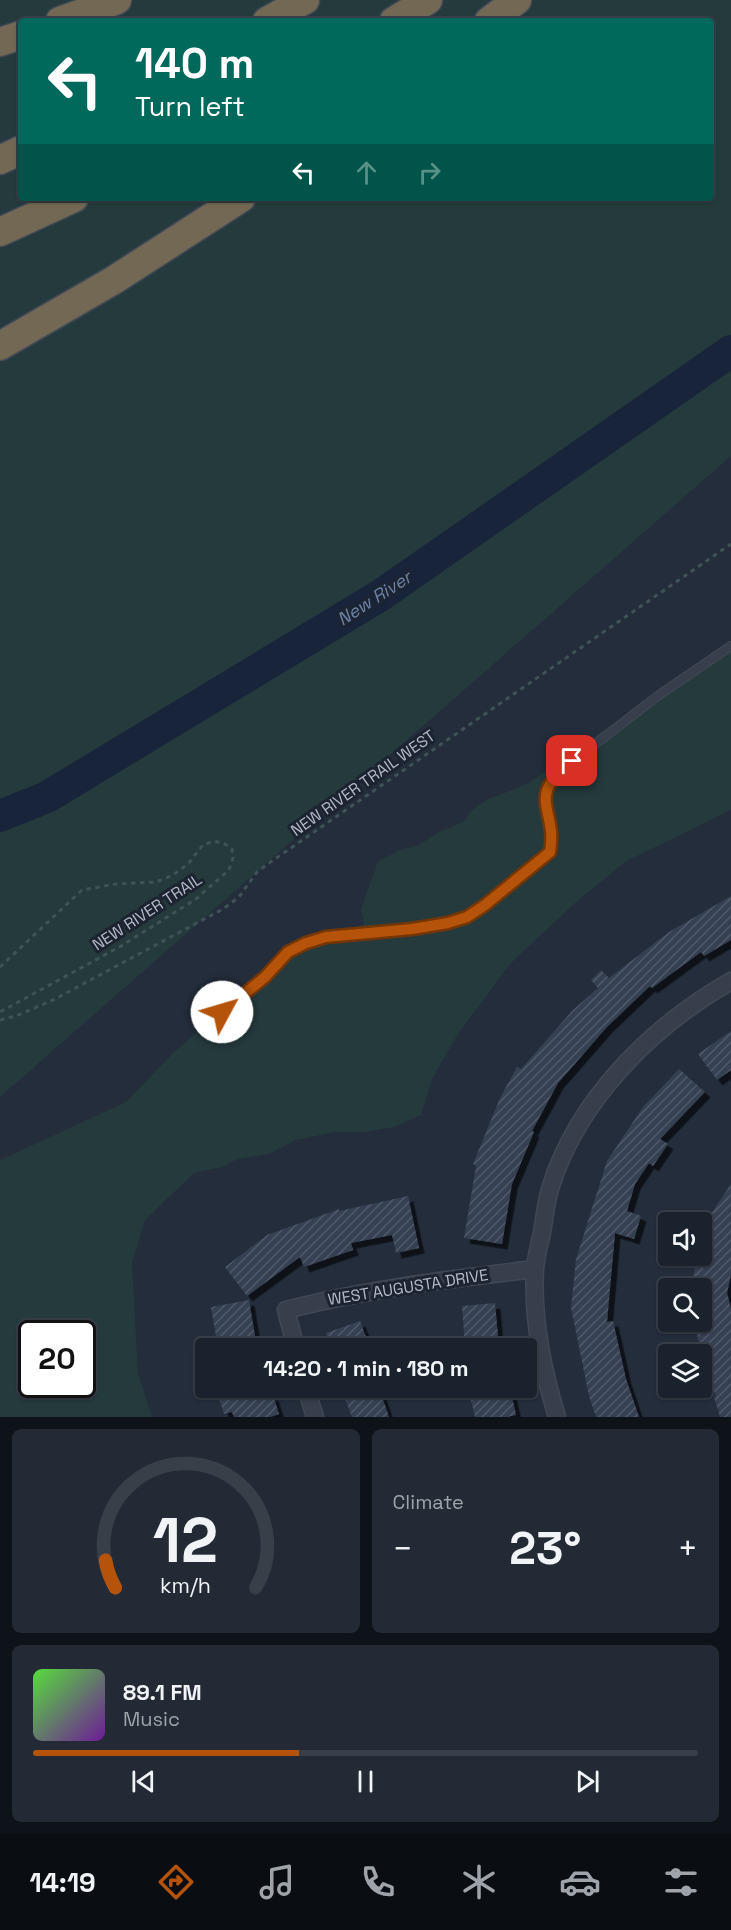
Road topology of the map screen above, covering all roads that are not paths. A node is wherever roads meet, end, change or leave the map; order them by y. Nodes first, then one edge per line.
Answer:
1 (117, 0) edge
2 (305, 0) edge
3 (428, 0) edge
4 (517, 0) edge
5 (68, 18) edge
6 (272, 18) edge
7 (399, 18) edge
8 (493, 18) edge
9 (18, 36) edge
10 (0, 42) edge
11 (18, 151) edge
12 (0, 160) edge
13 (67, 201) edge
14 (236, 201) edge
15 (0, 232) edge
16 (0, 346) edge
17 (731, 646) edge
18 (731, 981) edge
19 (222, 1012) dead end
20 (535, 1269) junction
21 (293, 1338) edge
22 (309, 1398) edge
23 (315, 1417) edge
24 (557, 1417) edge

1 - 5 highway
2 - 6 highway
3 - 7 highway
4 - 8 highway
9 - 10 highway
11 - 12 highway
13 - 15 highway
14 - 16 highway
17 - 19 lane
18 - 20 street
20 - 21 street, WEST AUGUSTA DRIVE
20 - 24 street
22 - 23 street

